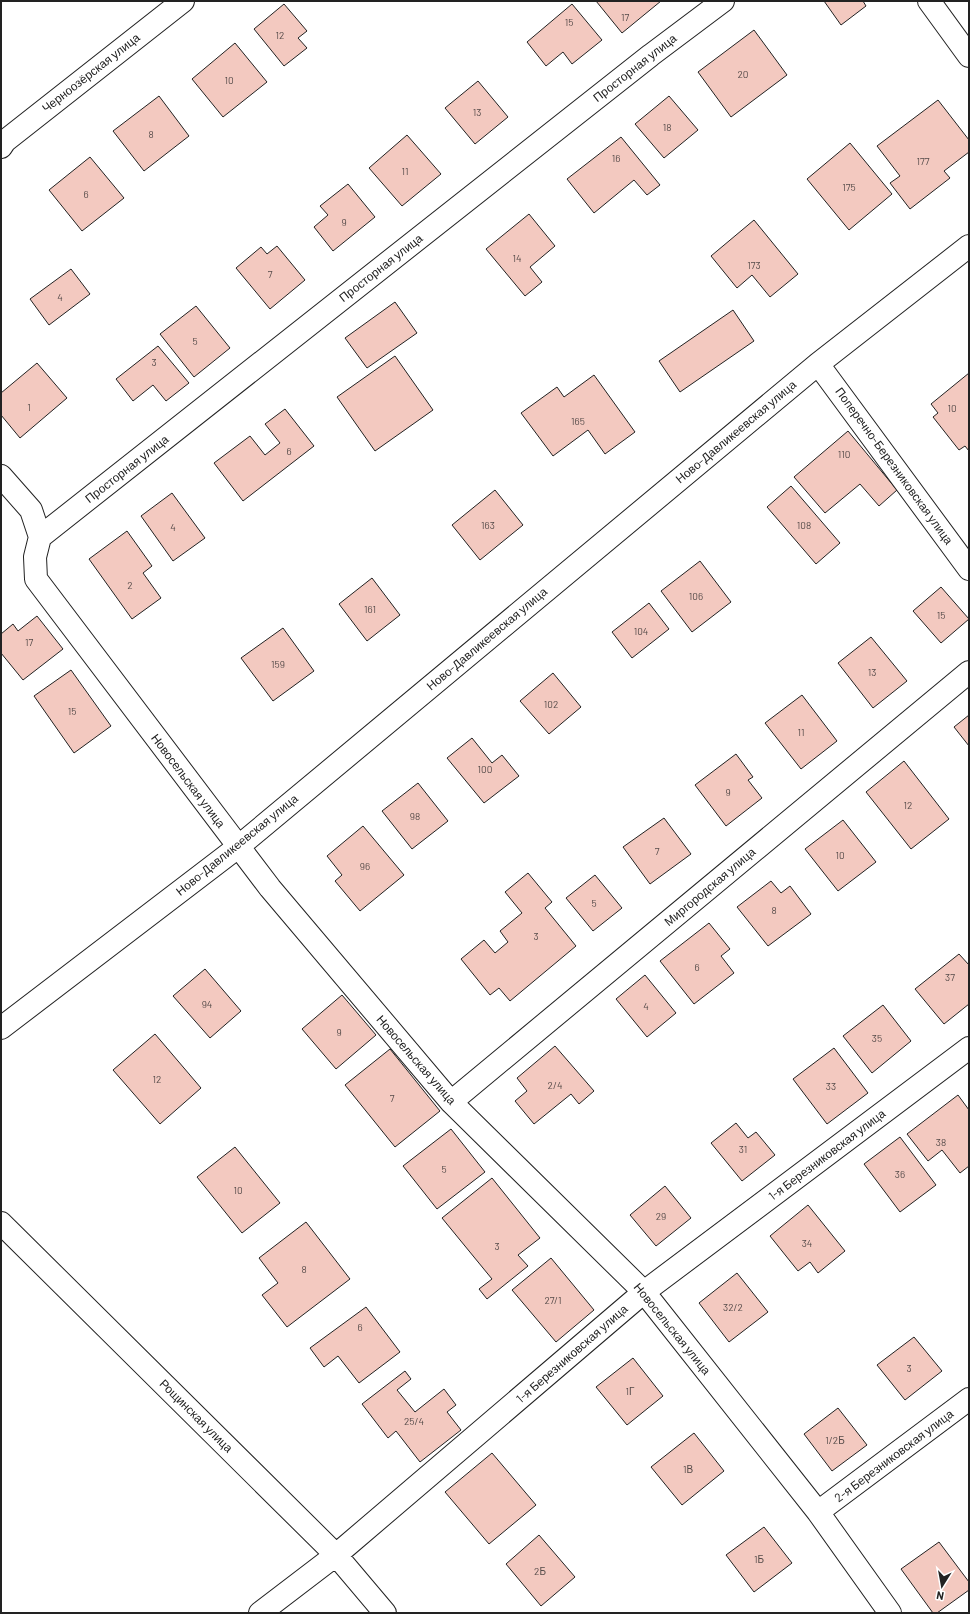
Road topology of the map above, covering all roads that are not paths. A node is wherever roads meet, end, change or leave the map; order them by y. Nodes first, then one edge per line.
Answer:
1 (183, 1) edge
2 (722, 1) edge
3 (930, 1) edge
4 (969, 56) edge
5 (1, 147) edge
6 (969, 246) edge
7 (818, 364) junction
8 (1, 476) edge
9 (40, 537) junction
10 (969, 569) edge
11 (969, 672) edge
12 (238, 847) junction
13 (1, 1028) edge
14 (969, 1048) edge
15 (451, 1102) junction
16 (1, 1223) edge
17 (644, 1292) junction
18 (969, 1399) edge
19 (818, 1512) junction
20 (336, 1555) junction
21 (260, 1613) edge
22 (385, 1613) edge
23 (890, 1613) edge

1 - 5 street, Черноозёрская улица
2 - 9 street, Просторная улица
3 - 4 street
6 - 7 street, Ново-Давликеевская улица
7 - 10 street, Поперечно-Березниковская улица
7 - 12 street, Ново-Давликеевская улица
8 - 9 street
9 - 12 street, Новосельская улица
11 - 15 street, Миргородская улица
12 - 13 street, Ново-Давликеевская улица
12 - 15 street, Новосельская улица
14 - 17 street, 1-я Березниковская улица
15 - 17 street, Новосельская улица
16 - 20 street, Рощинская улица
17 - 19 street, Новосельская улица
17 - 20 street, 1-я Березниковская улица
18 - 19 street, 2-я Березниковская улица
19 - 23 street, Новосельская улица
20 - 21 street, 1-я Березниковская улица
20 - 22 street, Рощинская улица

